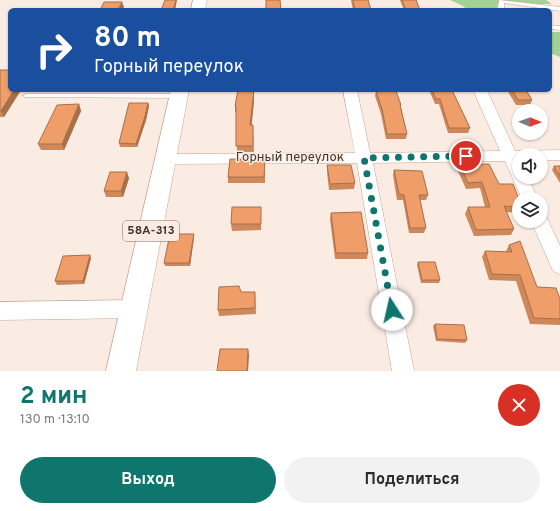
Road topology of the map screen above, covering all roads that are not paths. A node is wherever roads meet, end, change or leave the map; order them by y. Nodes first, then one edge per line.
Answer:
1 (500, 8) edge
2 (560, 9) edge
3 (350, 92) edge
4 (481, 92) edge
5 (179, 93) edge
6 (26, 96) dead end
7 (510, 155) junction
8 (560, 155) edge
9 (364, 158) junction
10 (165, 159) junction
11 (512, 160) edge
12 (543, 228) edge
13 (560, 266) edge
14 (136, 309) junction
15 (0, 311) edge
16 (121, 371) edge
17 (403, 371) edge

1 - 2 lane
3 - 9 street
4 - 7 street
5 - 6 lane
5 - 10 main road, 58А-313
7 - 8 street, Горный переулок
7 - 9 street, Горный переулок
7 - 11 street
9 - 10 street, Горный переулок
9 - 17 street
10 - 14 main road, 58А-313
12 - 13 street
14 - 15 street
14 - 16 main road, 58А-313

